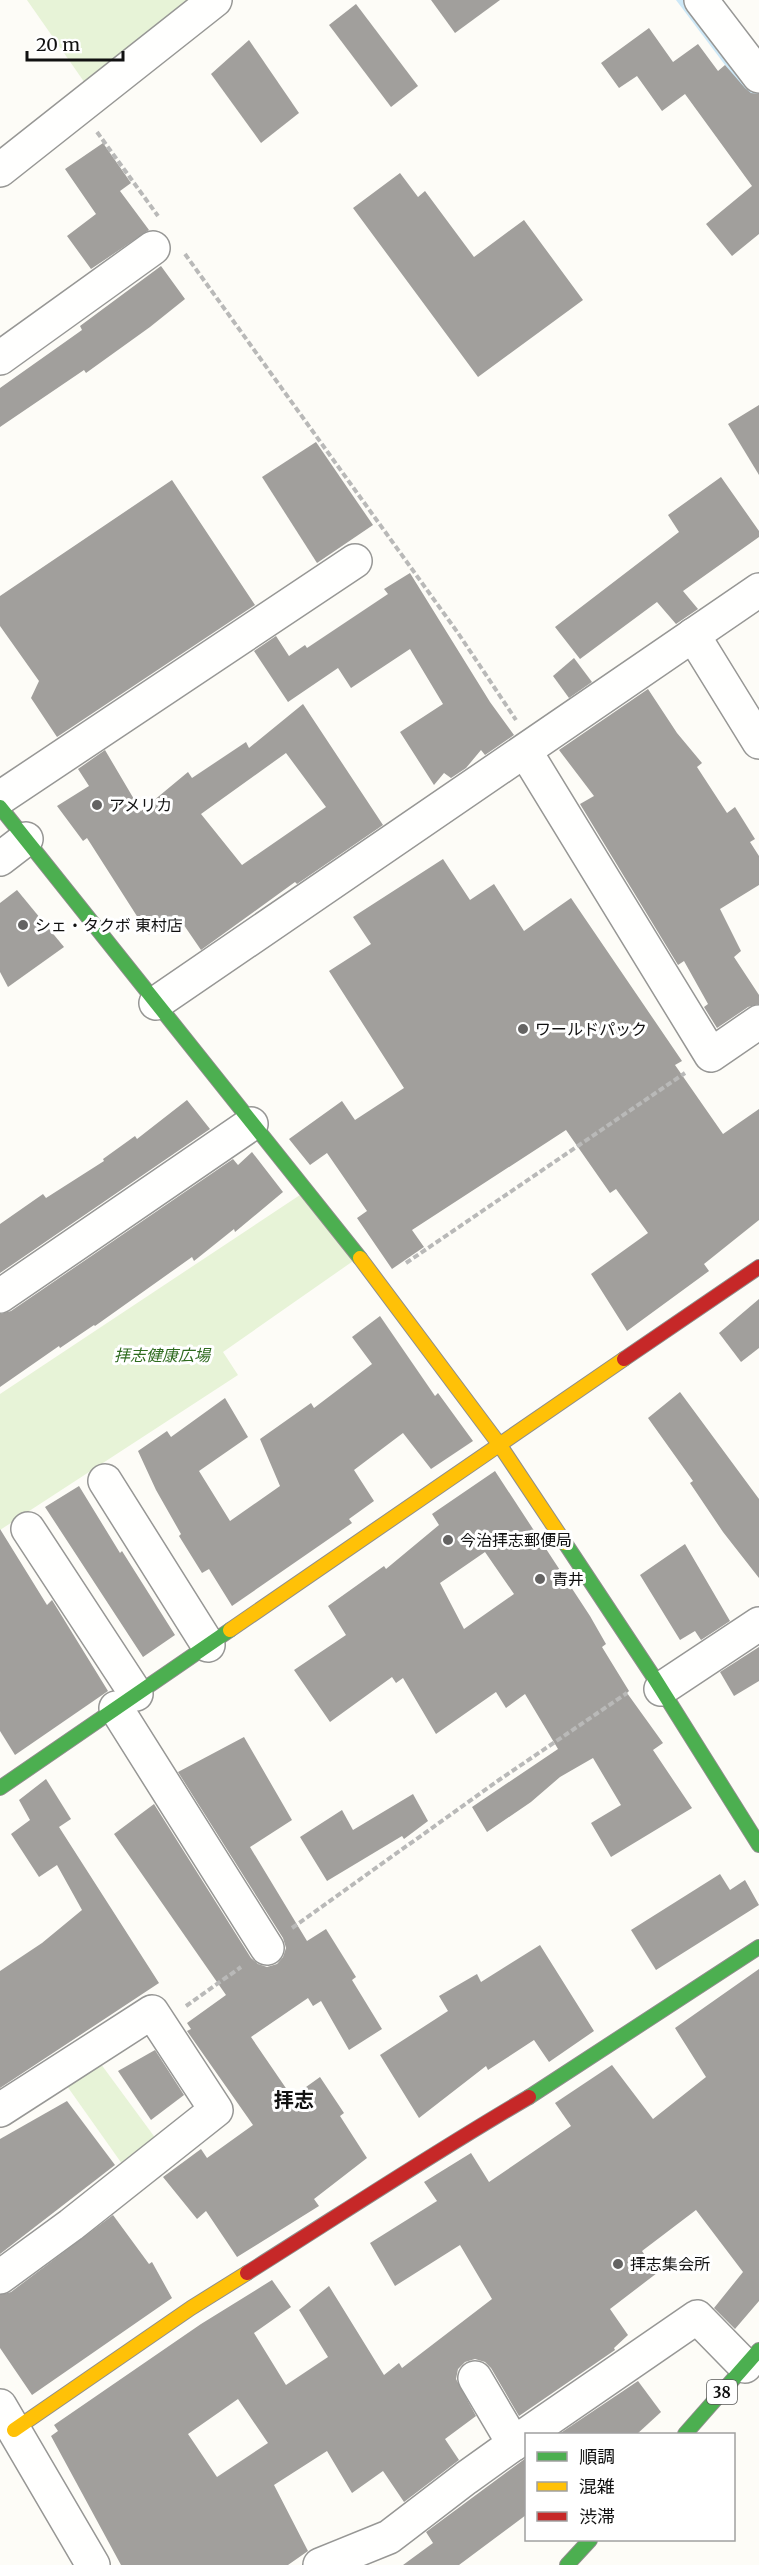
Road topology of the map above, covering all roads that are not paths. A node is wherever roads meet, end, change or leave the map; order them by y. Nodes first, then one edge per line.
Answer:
1 (215, 0) edge
2 (700, 0) edge
3 (759, 76) edge
4 (0, 170) edge
5 (163, 237) road end
6 (0, 358) edge
7 (355, 561) dead end
8 (759, 590) edge
9 (693, 635) junction
10 (759, 742) edge
11 (528, 748) junction
12 (0, 798) edge
13 (0, 807) edge
14 (26, 839) junction
15 (0, 859) edge
16 (156, 1003) junction
17 (759, 1022) edge
18 (251, 1124) junction
19 (759, 1267) edge
20 (0, 1296) edge
21 (499, 1444) junction
22 (105, 1482) dead end
23 (28, 1529) dead end
24 (759, 1624) edge
25 (208, 1645) junction
26 (657, 1682) junction
27 (126, 1701) junction
28 (0, 1788) edge
29 (759, 1845) edge
30 (759, 1947) edge
31 (267, 1948) road end
32 (0, 2110) edge
33 (0, 2277) edge
34 (752, 2358) edge
35 (475, 2378) dead end
36 (7, 2418) edge
37 (530, 2433) edge
38 (686, 2433) edge
39 (523, 2438) edge
40 (589, 2541) edge
41 (93, 2565) edge
42 (320, 2565) edge
43 (567, 2565) edge

1 - 4 street
2 - 3 street
5 - 6 street
7 - 12 street
8 - 9 street
9 - 10 street
9 - 11 street
11 - 16 street
11 - 17 street
13 - 14 street
14 - 15 street
14 - 16 street
16 - 18 street
18 - 20 street
18 - 21 street
19 - 21 street
21 - 25 street
21 - 26 street
22 - 25 street
23 - 27 street
24 - 26 street
25 - 27 street
26 - 29 street
27 - 28 street
27 - 31 street
30 - 36 street
32 - 33 street
34 - 37 street
34 - 38 street, 38
35 - 39 street
36 - 41 street
39 - 42 street
40 - 43 street

